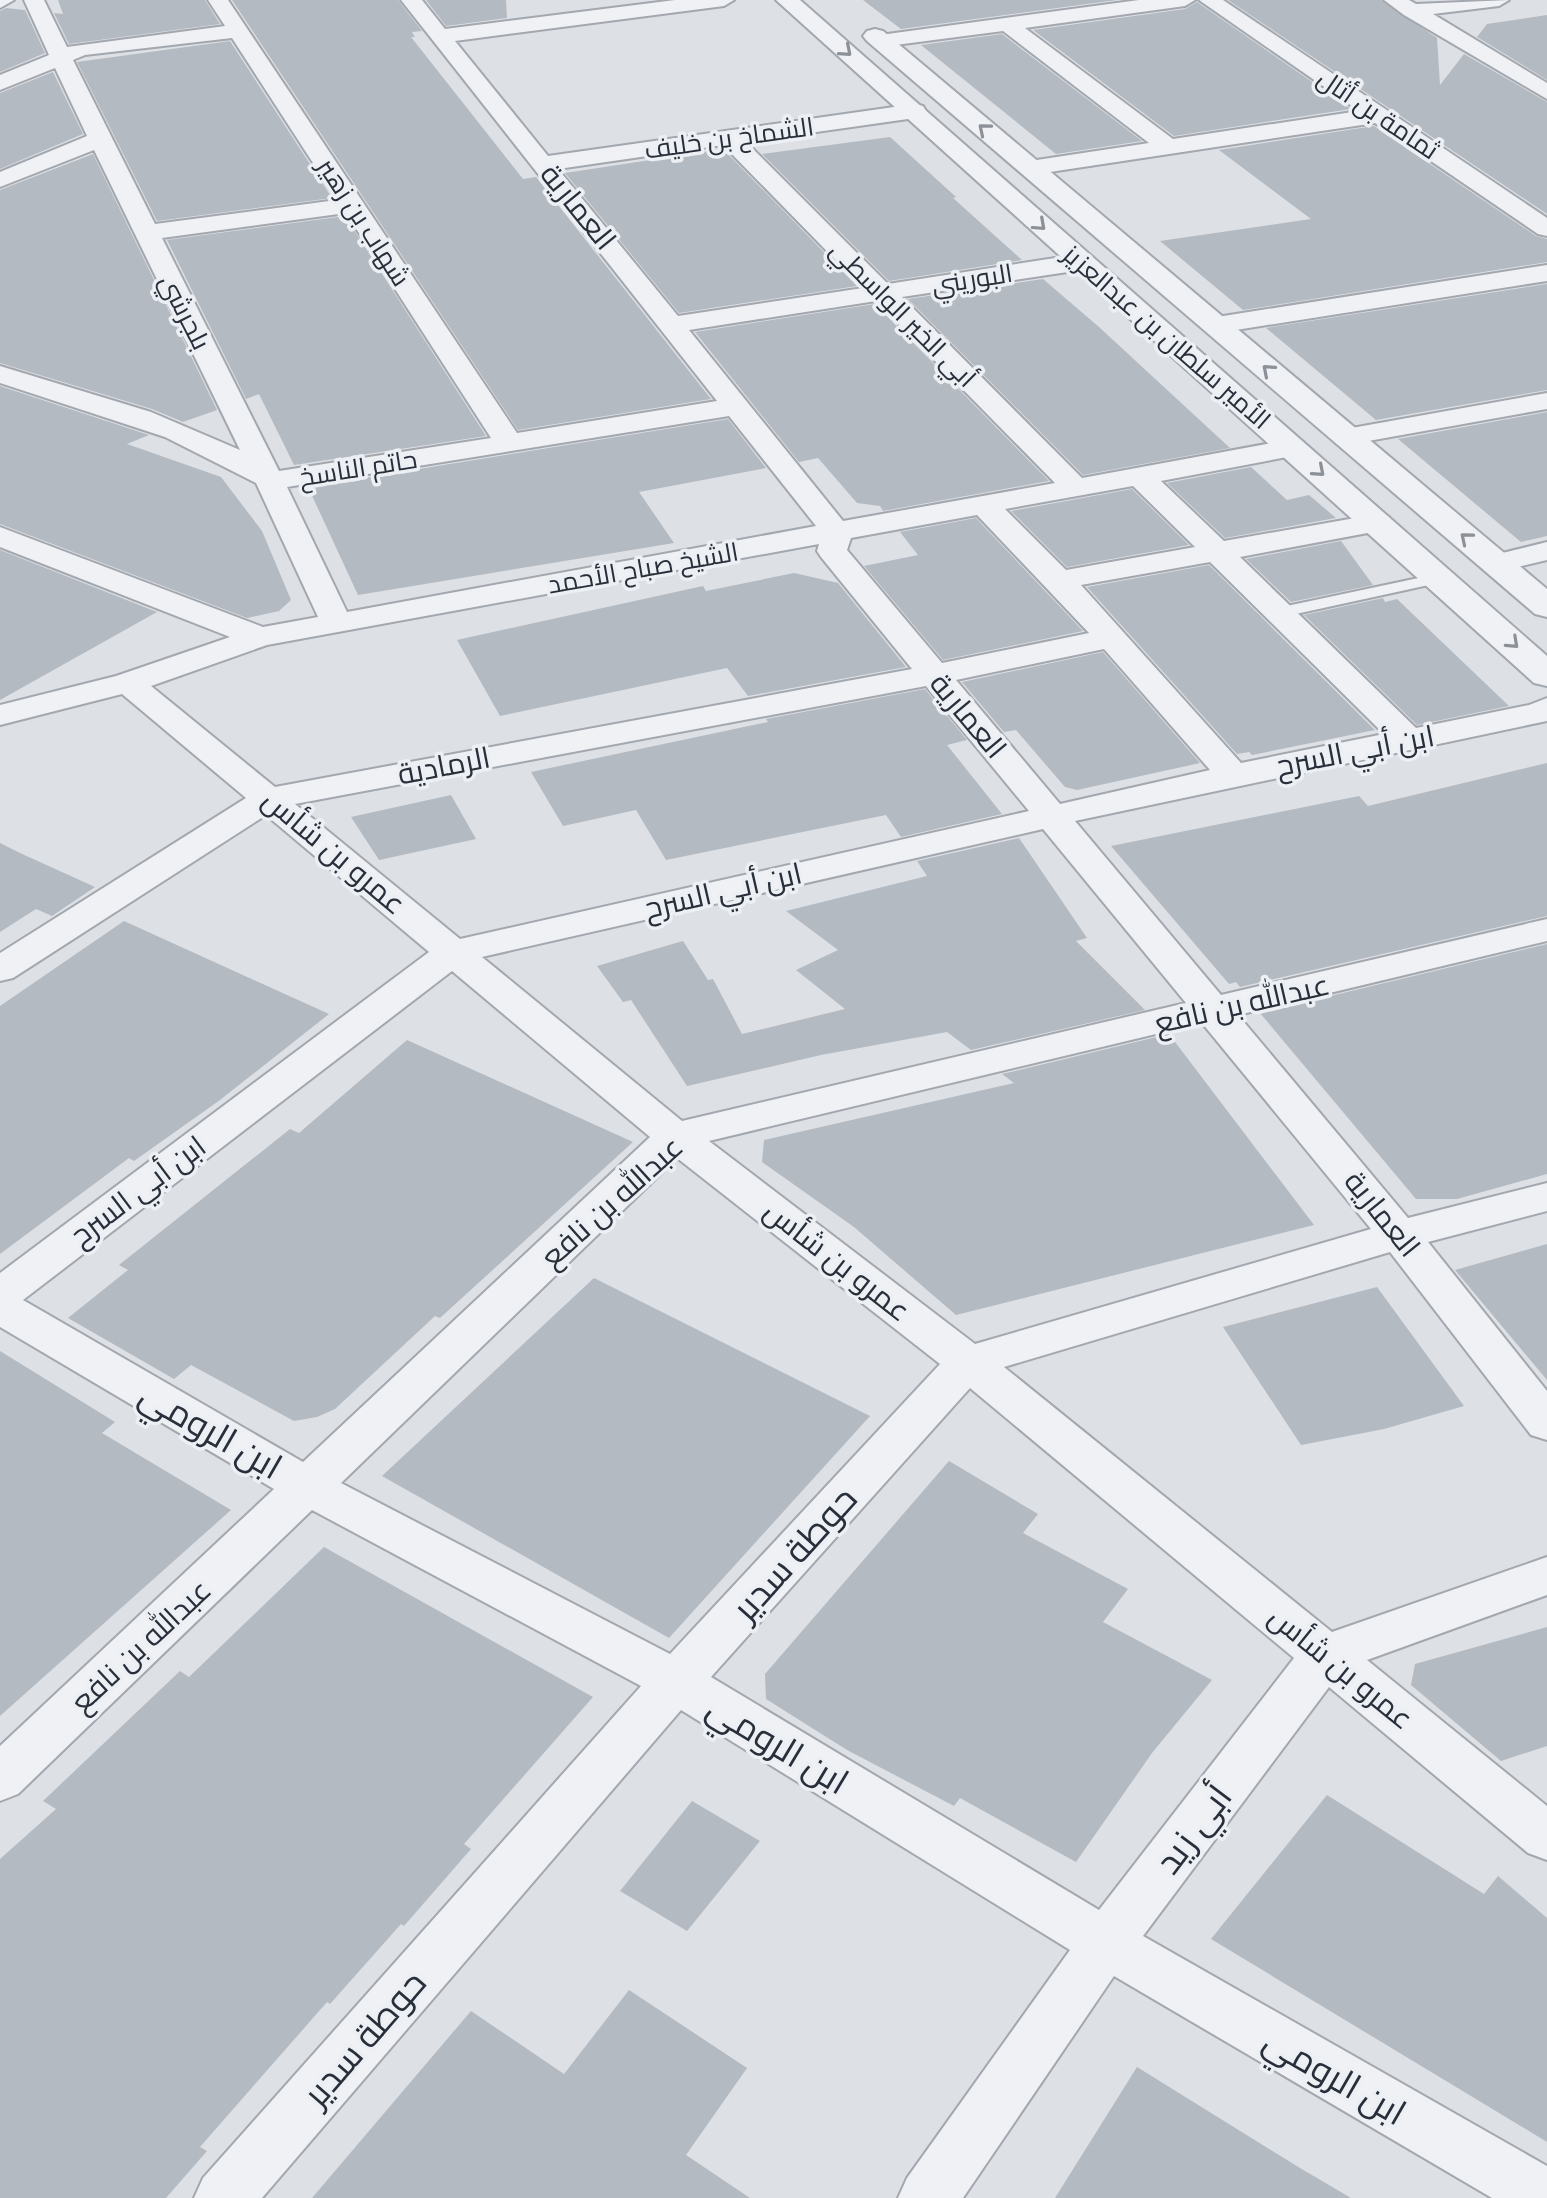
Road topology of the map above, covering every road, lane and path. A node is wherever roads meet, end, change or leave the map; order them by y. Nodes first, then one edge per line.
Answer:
1 (34, 0) edge
2 (218, 0) edge
3 (411, 0) edge
4 (724, 0) edge
5 (787, 0) edge
6 (1018, 0) edge
7 (1185, 0) edge
8 (1209, 0) edge
9 (1499, 0) edge
10 (1402, 6) edge
11 (856, 20) dead end
12 (1043, 20) junction
13 (1007, 24) junction
14 (239, 31) junction
15 (442, 36) junction
16 (880, 41) junction
17 (61, 58) junction
18 (0, 83) edge
19 (1547, 92) edge
20 (915, 111) junction
21 (1380, 115) junction
22 (101, 139) junction
23 (730, 139) junction
24 (1167, 146) junction
25 (543, 164) junction
26 (1030, 168) junction
27 (0, 180) edge
28 (353, 205) junction
29 (1547, 229) edge
30 (144, 233) junction
31 (1081, 262) junction
32 (1547, 273) edge
33 (883, 293) junction
34 (673, 325) junction
35 (1217, 325) junction
36 (0, 374) edge
37 (1547, 401) edge
38 (735, 407) junction
39 (1346, 437) junction
40 (510, 445) junction
41 (1293, 448) junction
42 (1141, 477) junction
43 (273, 481) junction
44 (1077, 489) junction
45 (985, 506) junction
46 (1378, 523) junction
47 (837, 533) junction
48 (0, 536) edge
49 (1219, 551) junction
50 (1547, 551) edge
51 (1497, 563) junction
52 (1442, 578) junction
53 (1059, 580) junction
54 (1547, 607) edge
55 (1282, 612) junction
56 (337, 623) junction
57 (260, 637) junction
58 (1108, 639) junction
59 (932, 675) junction
60 (1547, 675) edge
61 (128, 683) junction
62 (1547, 708) edge
63 (0, 715) edge
64 (1409, 740) junction
65 (1233, 775) junction
66 (270, 798) junction
67 (1053, 816) junction
68 (1547, 930) edge
69 (453, 952) junction
70 (0, 970) edge
71 (1215, 1011) junction
72 (675, 1136) junction
73 (1547, 1197) edge
74 (1399, 1235) junction
75 (0, 1295) edge
76 (0, 1307) edge
77 (968, 1362) junction
78 (1547, 1423) edge
79 (310, 1488) junction
80 (1547, 1576) edge
81 (1325, 1655) junction
82 (676, 1681) junction
83 (0, 1779) edge
84 (1547, 1837) edge
85 (1106, 1943) junction
86 (224, 2198) edge
87 (928, 2198) edge
88 (1547, 2198) edge

1 - 17 street, بلجرشي
2 - 14 street, شهاب بن زهير
3 - 15 street, العمارية
4 - 15 street
5 -> 20 street, الأمير سلطان بن عبدالعزيز
6 - 12 street
7 - 12 street
8 - 21 street, ثمامة بن أثال
9 - 10 street
10 - 19 street
11 - 16 street, الأمير سلطان بن عبدالعزيز
12 - 13 street
13 - 16 street
13 - 24 street
14 - 17 street
14 - 28 street, شهاب بن زهير
15 - 25 street, العمارية
26 -> 16 street, الأمير سلطان بن عبدالعزيز
17 - 18 street
17 - 22 street, بلجرشي
20 - 23 street, الشماخ بن خليف
20 -> 31 street, الأمير سلطان بن عبدالعزيز
21 - 24 street
21 - 29 street, ثمامة بن أثال
22 - 27 street
22 - 30 street, بلجرشي
23 - 25 street, الشماخ بن خليف
23 - 33 street, أبي الخير الواسطي
24 - 26 street
25 - 34 street, العمارية
26 - 35 street, الأمير سلطان بن عبدالعزيز
28 - 30 street
28 - 40 street, شهاب بن زهير
30 - 43 street, بلجرشي
31 - 33 street, البوريني
31 - 41 street, الأمير سلطان بن عبدالعزيز
32 - 35 street
33 - 34 street, البوريني
33 - 44 street, أبي الخير الواسطي
34 - 38 street, العمارية
39 -> 35 street, الأمير سلطان بن عبدالعزيز
36 - 43 street, حاتم الناسخ
37 - 39 street
38 - 40 street, حاتم الناسخ
38 - 47 street, العمارية
51 -> 39 street, الأمير سلطان بن عبدالعزيز
40 - 43 street, حاتم الناسخ
41 - 42 street, الشيخ صباح الأحمد
41 -> 46 street, الأمير سلطان بن عبدالعزيز
42 - 44 street, الشيخ صباح الأحمد
42 - 49 street
43 - 56 street, بلجرشي
44 - 45 street, الشيخ صباح الأحمد
45 - 47 street, الشيخ صباح الأحمد
45 - 53 street
46 - 49 street
46 - 52 street, الأمير سلطان بن عبدالعزيز
47 - 56 street, الشيخ صباح الأحمد
47 - 59 street, العمارية
48 - 57 street
49 - 53 street
49 - 55 street
50 - 51 street
51 - 54 street, الأمير سلطان بن عبدالعزيز
52 - 55 lane
52 -> 60 street, الأمير سلطان بن عبدالعزيز
53 - 58 street
55 - 64 street
56 - 57 street, الشيخ صباح الأحمد
57 - 61 street, الشيخ صباح الأحمد
58 - 59 street, الرمادية
58 - 65 street
59 - 66 street, الرمادية
59 - 67 street, العمارية
61 - 63 street, الشيخ صباح الأحمد
61 - 66 street, عمرو بن شأس
62 - 64 street, ابن أبي السرح
64 - 65 street, ابن أبي السرح
65 - 67 street, ابن أبي السرح
66 - 69 street, عمرو بن شأس
66 - 70 street, الرمادية
67 - 69 street, ابن أبي السرح
67 - 71 street, العمارية
68 - 71 street, عبدالله بن نافع
69 - 72 street, عمرو بن شأس
69 - 75 street, ابن أبي السرح
71 - 72 street, عبدالله بن نافع
71 - 74 street, العمارية
72 - 77 street, عمرو بن شأس
72 - 79 street, عبدالله بن نافع
73 - 74 street
74 - 77 street
74 - 78 street, العمارية
76 - 79 street, ابن الرومي
77 - 81 street, عمرو بن شأس
77 - 82 street, حوطة سدير
79 - 82 street, ابن الرومي
79 - 83 street, عبدالله بن نافع
80 - 81 street
81 - 84 street, عمرو بن شأس
81 - 85 street, أبي زيد
82 - 85 street, ابن الرومي
82 - 86 street, حوطة سدير
85 - 87 street, أبي زيد
85 - 88 street, ابن الرومي

